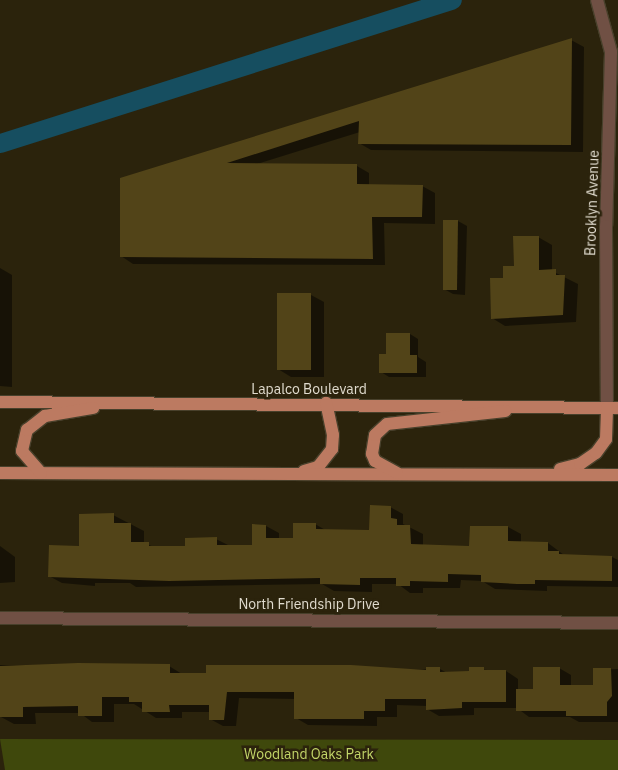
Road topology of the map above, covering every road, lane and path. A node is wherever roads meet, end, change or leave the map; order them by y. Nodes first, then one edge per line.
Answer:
1 (597, 0) edge
2 (0, 402) edge
3 (133, 402) junction
4 (326, 404) junction
5 (532, 406) junction
6 (612, 408) edge
7 (0, 473) edge
8 (41, 473) junction
9 (543, 473) junction
10 (297, 474) junction
11 (400, 474) junction
12 (618, 475) edge
13 (0, 618) edge
14 (618, 623) edge

1 - 6 street, Brooklyn Avenue
2 - 3 main road, Lapalco Boulevard
3 - 4 main road, Lapalco Boulevard
3 - 8 main road
4 - 5 main road, Lapalco Boulevard
4 - 10 main road
5 - 6 main road, Lapalco Boulevard
5 - 11 main road
6 - 9 main road
7 - 8 main road
8 - 10 main road
9 - 11 main road
9 - 12 main road
10 - 11 main road
13 - 14 street, North Friendship Drive

